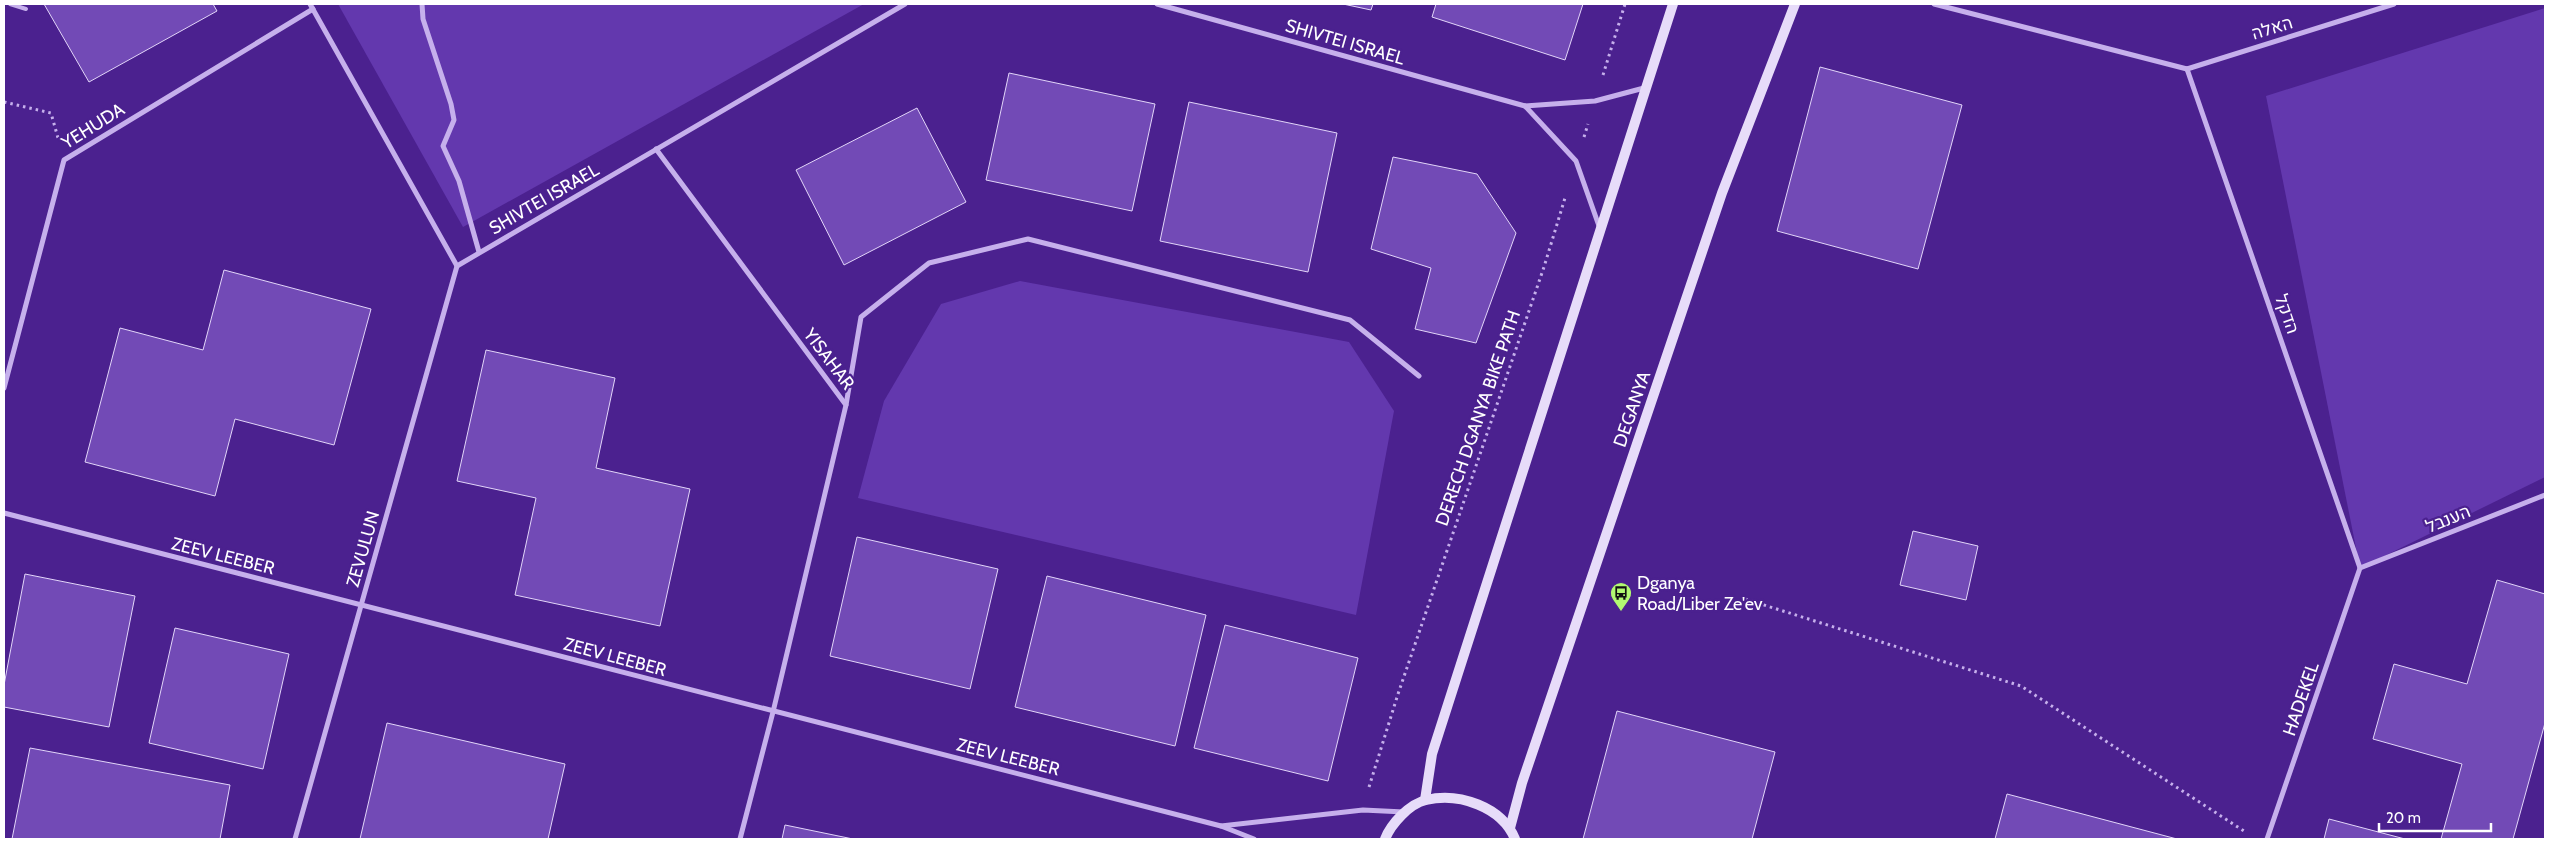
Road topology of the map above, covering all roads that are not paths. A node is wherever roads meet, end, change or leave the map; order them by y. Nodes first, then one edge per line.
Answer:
1 (10, 4) edge
2 (310, 4) edge
3 (422, 4) edge
4 (905, 4) edge
5 (1157, 4) edge
6 (1673, 4) edge
7 (1795, 4) edge
8 (1934, 4) edge
9 (2394, 4) edge
10 (26, 9) dead end
11 (312, 9) junction
12 (2187, 69) junction
13 (1644, 88) junction
14 (1525, 106) junction
15 (656, 149) junction
16 (1601, 231) junction
17 (479, 252) junction
18 (457, 266) junction
19 (1418, 376) dead end
20 (4, 388) edge
21 (846, 405) junction
22 (2545, 496) edge
23 (4, 513) edge
24 (2360, 568) junction
25 (362, 606) junction
26 (773, 712) junction
27 (1425, 800) junction
28 (1406, 812) junction
29 (1221, 826) junction
30 (1510, 828) junction
31 (295, 839) edge
32 (740, 839) edge
33 (1254, 839) edge
34 (1384, 839) edge
35 (1515, 839) edge
36 (2267, 839) edge

1 - 10 lane
2 - 11 street
3 - 17 street
4 - 15 street, SHIVTEI ISRAEL
5 - 14 street, SHIVTEI ISRAEL
6 - 13 street
7 - 30 street, DEGANYA
8 - 12 street
9 - 12 street, האלה
11 - 18 street
11 - 20 street, YEHUDA
12 - 24 street, הדקל
13 - 14 street, SHIVTEI ISRAEL
13 - 16 street
14 - 16 street
15 - 17 street, SHIVTEI ISRAEL
15 - 21 street, YISAHAR
16 - 27 street
17 - 18 street, SHIVTEI ISRAEL
18 - 25 street, ZEVULUN
19 - 21 street
21 - 26 street, YISAHAR
22 - 24 street, הענבל
23 - 25 street, ZEEV LEEBER
24 - 36 street, HADEKEL
25 - 26 street, ZEEV LEEBER
25 - 31 street, ZEVULUN
26 - 29 street, ZEEV LEEBER
26 - 32 street, YISAHAR
27 - 28 street
27 - 30 street
28 - 29 street, ZEEV LEEBER
28 - 34 street
29 - 33 street, ZEEV LEEBER
30 - 35 street

